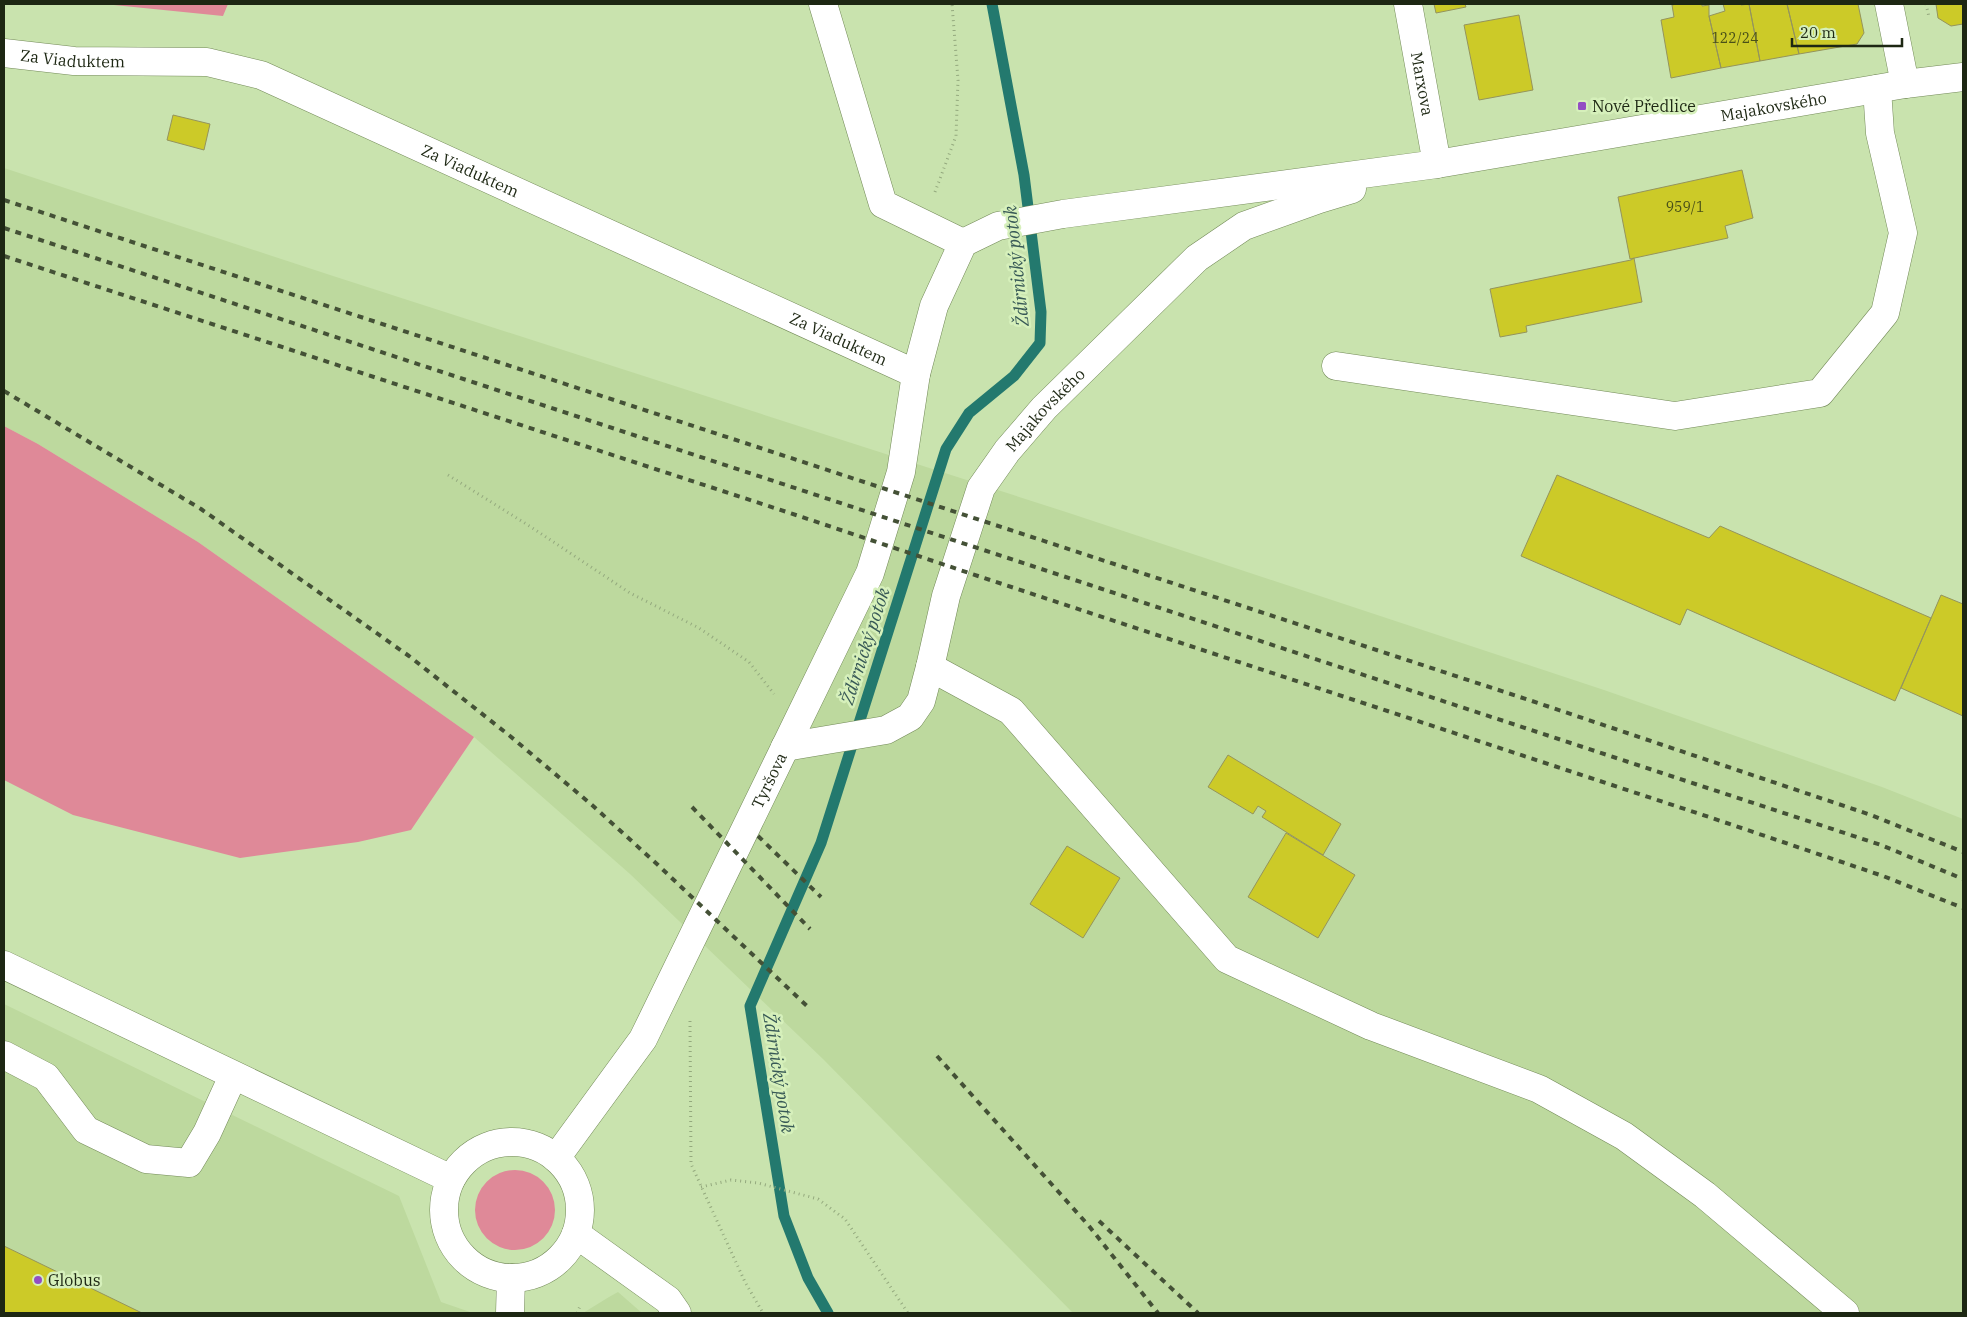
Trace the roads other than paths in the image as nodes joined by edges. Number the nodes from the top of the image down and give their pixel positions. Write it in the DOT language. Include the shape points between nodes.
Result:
graph roads {
  1 [pos="823,4"];
  2 [pos="1408,4"];
  3 [pos="1889,4"];
  4 [pos="4,53"];
  5 [pos="1963,77"];
  6 [pos="1905,84"];
  7 [pos="1877,89"];
  8 [pos="1437,164"];
  9 [pos="963,243"];
  10 [pos="1336,366"];
  11 [pos="916,374"];
  12 [pos="930,667"];
  13 [pos="785,747"];
  14 [pos="4,965"];
  15 [pos="4,1055"];
  16 [pos="233,1076"];
  17 [pos="556,1158"];
  18 [pos="451,1179"];
  19 [pos="576,1234"];
  20 [pos="512,1278"];
  21 [pos="673,1306"];
  22 [pos="510,1313"];
  23 [pos="1845,1313"];
  1 -- 9 [label="main road" via="883,204"];
  2 -- 8 [label="main road, Marxova"];
  3 -- 6 [label="main road"];
  4 -- 11 [label="main road, Za Viaduktem" via="74,61 207,62 261,75"];
  5 -- 6 [label="main road, Majakovského"];
  6 -- 7 [label="main road, Majakovského"];
  7 -- 8 [label="main road, Majakovského"];
  7 -- 10 [label="main road" via="1880,133 1903,234 1885,313 1820,393 1675,416"];
  8 -- 9 [label="main road, Majakovského" via="1062,214 998,226"];
  8 -- 12 [label="main road, Majakovského" via="1319,198 1244,226 1197,258 1044,408 1006,451 981,488 946,596"];
  9 -- 11 [label="main road" via="934,306"];
  11 -- 13 [label="main road, Tyršova" via="901,472 870,573"];
  12 -- 13 [label="main road, Majakovského" via="921,701 910,717 886,730"];
  12 -- 23 [label="main road" via="1011,712 1227,959 1371,1026 1539,1089 1624,1136 1705,1195"];
  13 -- 17 [label="main road, Tyršova" via="643,1039"];
  14 -- 16 [label="main road"];
  15 -- 16 [label="main road" via="46,1077 86,1130 146,1159 189,1163 207,1133"];
  16 -- 18 [label="main road"];
  17 -- 18 [label="main road" via="523,1143 501,1142 481,1149 463,1162"];
  17 -- 19 [label="main road" via="570,1174 578,1193 580,1214"];
  18 -- 20 [label="main road" via="444,1201 445,1224 454,1246 469,1263 489,1274"];
  19 -- 20 [label="main road" via="566,1252 551,1266 532,1276"];
  19 -- 21 [label="main road"];
  20 -- 22 [label="main road"];
}
